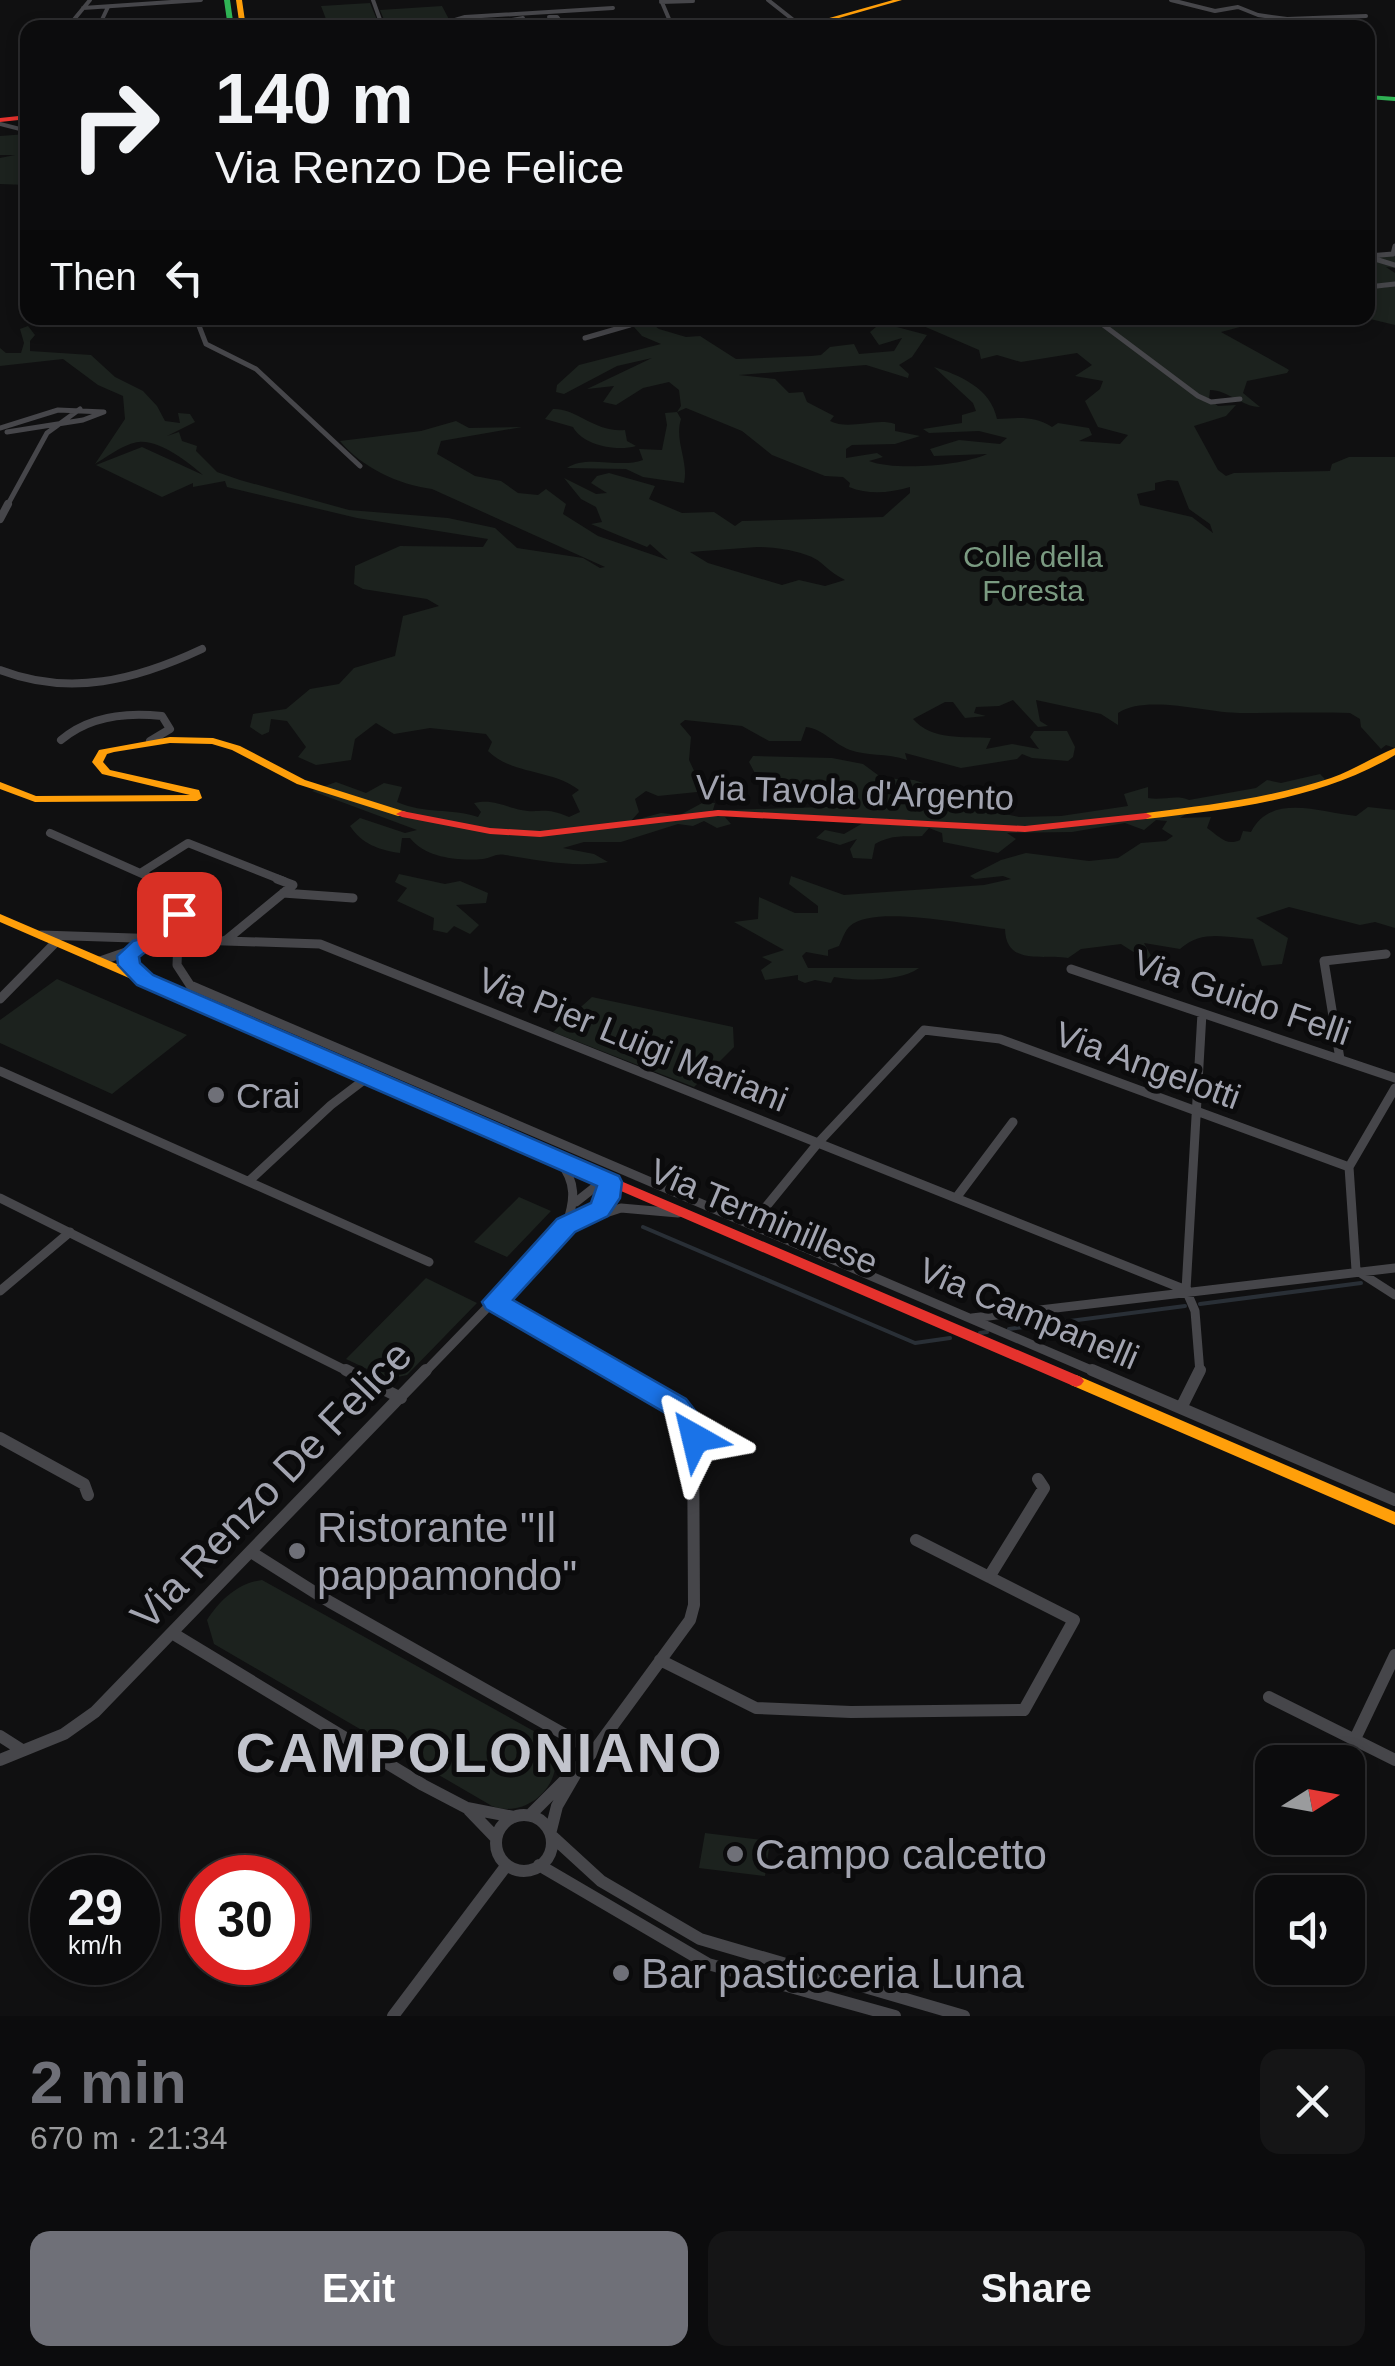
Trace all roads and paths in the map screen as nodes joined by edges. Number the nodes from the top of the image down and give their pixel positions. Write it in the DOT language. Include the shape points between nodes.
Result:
graph roads {
  1 [pos="90,0"];
  2 [pos="201,0"];
  3 [pos="610,0"];
  4 [pos="768,0"];
  5 [pos="899,0"];
  6 [pos="1172,0"];
  7 [pos="661,1"];
  8 [pos="693,1"];
  9 [pos="108,7"];
  10 [pos="82,8"];
  11 [pos="612,8"];
  12 [pos="566,11"];
  13 [pos="1366,16"];
  14 [pos="74,20"];
  15 [pos="102,20"];
  16 [pos="456,20"];
  17 [pos="512,20"];
  18 [pos="559,20"];
  19 [pos="573,20"];
  20 [pos="616,20"];
  21 [pos="791,20"];
  22 [pos="825,20"];
  23 [pos="1395,246"];
  24 [pos="1375,257"];
  25 [pos="199,325"];
  26 [pos="627,325"];
  27 [pos="1103,325"];
  28 [pos="585,338"];
  29 [pos="1240,399"];
  30 [pos="78,412"];
  31 [pos="61,424"];
  32 [pos="2,430"];
  33 [pos="48,432"];
  34 [pos="360,466"];
  35 [pos="0,519"];
  36 [pos="202,649"];
  37 [pos="0,670"];
  38 [pos="61,740"];
  39 [pos="145,743"];
  40 [pos="1395,750"];
  41 [pos="0,786"];
  42 [pos="50,833"];
  43 [pos="142,872"];
  44 [pos="283,893"];
  45 [pos="354,898"];
  46 [pos="0,918"];
  47 [pos="39,935"];
  48 [pos="125,939"];
  49 [pos="165,940"];
  50 [pos="178,940"];
  51 [pos="225,941"];
  52 [pos="56,942"];
  53 [pos="131,951"];
  54 [pos="1386,954"];
  55 [pos="100,961"];
  56 [pos="1071,969"];
  57 [pos="145,980"];
  58 [pos="0,999"];
  59 [pos="1202,1012"];
  60 [pos="1340,1060"];
  61 [pos="0,1070"];
  62 [pos="368,1077"];
  63 [pos="1395,1078"];
  64 [pos="1395,1088"];
  65 [pos="1196,1113"];
  66 [pos="1014,1122"];
  67 [pos="818,1142"];
  68 [pos="558,1159"];
  69 [pos="1349,1167"];
  70 [pos="249,1182"];
  71 [pos="610,1182"];
  72 [pos="0,1198"];
  73 [pos="956,1198"];
  74 [pos="574,1204"];
  75 [pos="600,1210"];
  76 [pos="678,1212"];
  77 [pos="751,1225"];
  78 [pos="566,1226"];
  79 [pos="70,1232"];
  80 [pos="429,1262"];
  81 [pos="1395,1268"];
  82 [pos="1356,1270"];
  83 [pos="1186,1290"];
  84 [pos="0,1291"];
  85 [pos="1395,1295"];
  86 [pos="496,1302"];
  87 [pos="970,1318"];
  88 [pos="401,1398"];
  89 [pos="1181,1408"];
  90 [pos="0,1438"];
  91 [pos="1038,1479"];
  92 [pos="88,1495"];
  93 [pos="1395,1500"];
  94 [pos="1395,1520"];
  95 [pos="916,1540"];
  96 [pos="251,1552"];
  97 [pos="990,1577"];
  98 [pos="172,1633"];
  99 [pos="1395,1655"];
  100 [pos="660,1660"];
  101 [pos="1269,1698"];
  102 [pos="0,1736"];
  103 [pos="1354,1741"];
  104 [pos="22,1750"];
  105 [pos="594,1751"];
  106 [pos="0,1760"];
  107 [pos="1395,1760"];
  108 [pos="576,1773"];
  109 [pos="467,1808"];
  110 [pos="530,1815"];
  111 [pos="514,1817"];
  112 [pos="552,1834"];
  113 [pos="494,1837"];
  114 [pos="540,1865"];
  115 [pos="506,1866"];
  116 [pos="393,2016"];
  117 [pos="895,2016"];
  118 [pos="964,2016"];
  1 -- 10 [label="street"];
  2 -- 9 [label="street"];
  3 -- 11 [label="street"];
  4 -- 21 [label="street"];
  5 -- 22 [label="main road"];
  6 -- 13 [label="street" via="1287,19"];
  7 -- 8 [label="street"];
  9 -- 10 [label="street"];
  9 -- 15 [label="street"];
  10 -- 14 [label="street"];
  11 -- 12 [label="street"];
  11 -- 20 [label="street"];
  12 -- 16 [label="street"];
  12 -- 19 [label="street"];
  17 -- 18 [label="street"];
  23 -- 24 [label="street" via="1393,254"];
  25 -- 34 [label="street" via="206,344 256,369"];
  26 -- 28 [label="street"];
  27 -- 29 [label="street" via="1198,396 1211,402"];
  30 -- 31 [label="street"];
  30 -- 31 [label="street" via="104,412"];
  30 -- 32 [label="street"];
  31 -- 32 [label="street"];
  31 -- 33 [label="street"];
  32 -- 33 [label="street"];
  33 -- 35 [label="street"];
  36 -- 37 [label="street" via="136,678 70,684"];
  38 -- 39 [label="street" via="76,727 110,719 156,715 169,722 170,729"];
  39 -- 40 [label="main road, Via Tavola d'Argento" via="226,744 350,799 515,834 718,813 984,828 1073,826 1278,792 1374,765"];
  39 -- 41 [label="main road, Via Tavola d'Argento" via="103,752 100,768 195,792 197,798 52,800"];
  42 -- 43 [label="street"];
  43 -- 44 [label="street" via="188,843 292,886"];
  43 -- 49 [label="street" via="171,887 179,906"];
  44 -- 45 [label="street"];
  44 -- 51 [label="street"];
  46 -- 47 [label="main road, Via Terminillese"];
  47 -- 48 [label="street, Via Pier Luigi Mariani"];
  47 -- 52 [label="main road, Via Terminillese"];
  48 -- 49 [label="street, Via Pier Luigi Mariani"];
  48 -- 55 [label="street" via="105,948"];
  49 -- 50 [label="street, Via Pier Luigi Mariani"];
  49 -- 53 [label="street"];
  50 -- 51 [label="street, Via Pier Luigi Mariani"];
  50 -- 77 [label="street, Via Campanelli" via="174,958 190,985"];
  51 -- 67 [label="street, Via Pier Luigi Mariani" via="320,944"];
  52 -- 55 [label="main road, Via Terminillese"];
  52 -- 58 [label="street"];
  53 -- 55 [label="street"];
  53 -- 57 [label="street" via="129,965"];
  54 -- 60 [label="street" via="1324,962"];
  55 -- 57 [label="main road, Via Terminillese"];
  56 -- 59 [label="street, Via Guido Felli"];
  57 -- 62 [label="main road, Via Terminillese"];
  59 -- 60 [label="street, Via Guido Felli"];
  59 -- 65 [label="street"];
  60 -- 63 [label="street, Via Guido Felli"];
  61 -- 70 [label="street"];
  62 -- 68 [label="main road, Via Terminillese"];
  62 -- 70 [label="street"];
  64 -- 69 [label="street"];
  65 -- 67 [label="street, Via Angelotti" via="1000,1038 924,1030"];
  65 -- 69 [label="street, Via Angelotti"];
  65 -- 83 [label="street"];
  66 -- 73 [label="street"];
  67 -- 73 [label="street, Via Pier Luigi Mariani"];
  67 -- 77 [label="street"];
  68 -- 71 [label="main road, Via Terminillese"];
  68 -- 74 [label="street" via="574,1180"];
  69 -- 82 [label="street"];
  70 -- 80 [label="street"];
  71 -- 74 [label="street"];
  71 -- 75 [label="street"];
  71 -- 76 [label="main road, Via Terminillese"];
  72 -- 79 [label="street"];
  73 -- 83 [label="street, Via Pier Luigi Mariani"];
  74 -- 78 [label="street, Via Renzo De Felice"];
  75 -- 76 [label="street, Via Renzo De Felice"];
  75 -- 78 [label="street, Via Renzo De Felice"];
  76 -- 94 [label="main road, Via Terminillese"];
  77 -- 87 [label="street, Via Campanelli"];
  78 -- 86 [label="street, Via Renzo De Felice"];
  79 -- 84 [label="street"];
  79 -- 88 [label="street"];
  81 -- 82 [label="street"];
  82 -- 83 [label="street"];
  82 -- 85 [label="street"];
  83 -- 87 [label="street"];
  83 -- 89 [label="street" via="1195,1311 1200,1374"];
  86 -- 88 [label="street, Via Renzo De Felice"];
  86 -- 100 [label="street" via="676,1406 693,1426 694,1605"];
  87 -- 89 [label="street, Via Campanelli"];
  88 -- 96 [label="street, Via Renzo De Felice"];
  89 -- 93 [label="street, Via Campanelli"];
  90 -- 92 [label="street" via="84,1484"];
  91 -- 97 [label="street" via="1044,1488"];
  95 -- 97 [label="street"];
  96 -- 98 [label="street, Via Renzo De Felice"];
  96 -- 105 [label="street"];
  97 -- 100 [label="street" via="1074,1620 1024,1710 756,1708"];
  98 -- 104 [label="street, Via Renzo De Felice" via="80,1724"];
  98 -- 109 [label="street"];
  99 -- 103 [label="street"];
  100 -- 105 [label="street"];
  101 -- 103 [label="street"];
  102 -- 104 [label="street"];
  103 -- 107 [label="street"];
  104 -- 106 [label="street, Via Renzo De Felice"];
  105 -- 108 [label="street"];
  108 -- 110 [label="street"];
  108 -- 112 [label="street" via="557,1806"];
  109 -- 111 [label="street"];
  109 -- 113 [label="street"];
  110 -- 111 [label="street"];
  110 -- 112 [label="street"];
  111 -- 113 [label="street"];
  112 -- 114 [label="street" via="551,1853"];
  112 -- 118 [label="street" via="601,1881 700,1938"];
  113 -- 115 [label="street" via="495,1853"];
  114 -- 115 [label="street"];
  114 -- 117 [label="street" via="708,1964"];
  115 -- 116 [label="street"];
}
